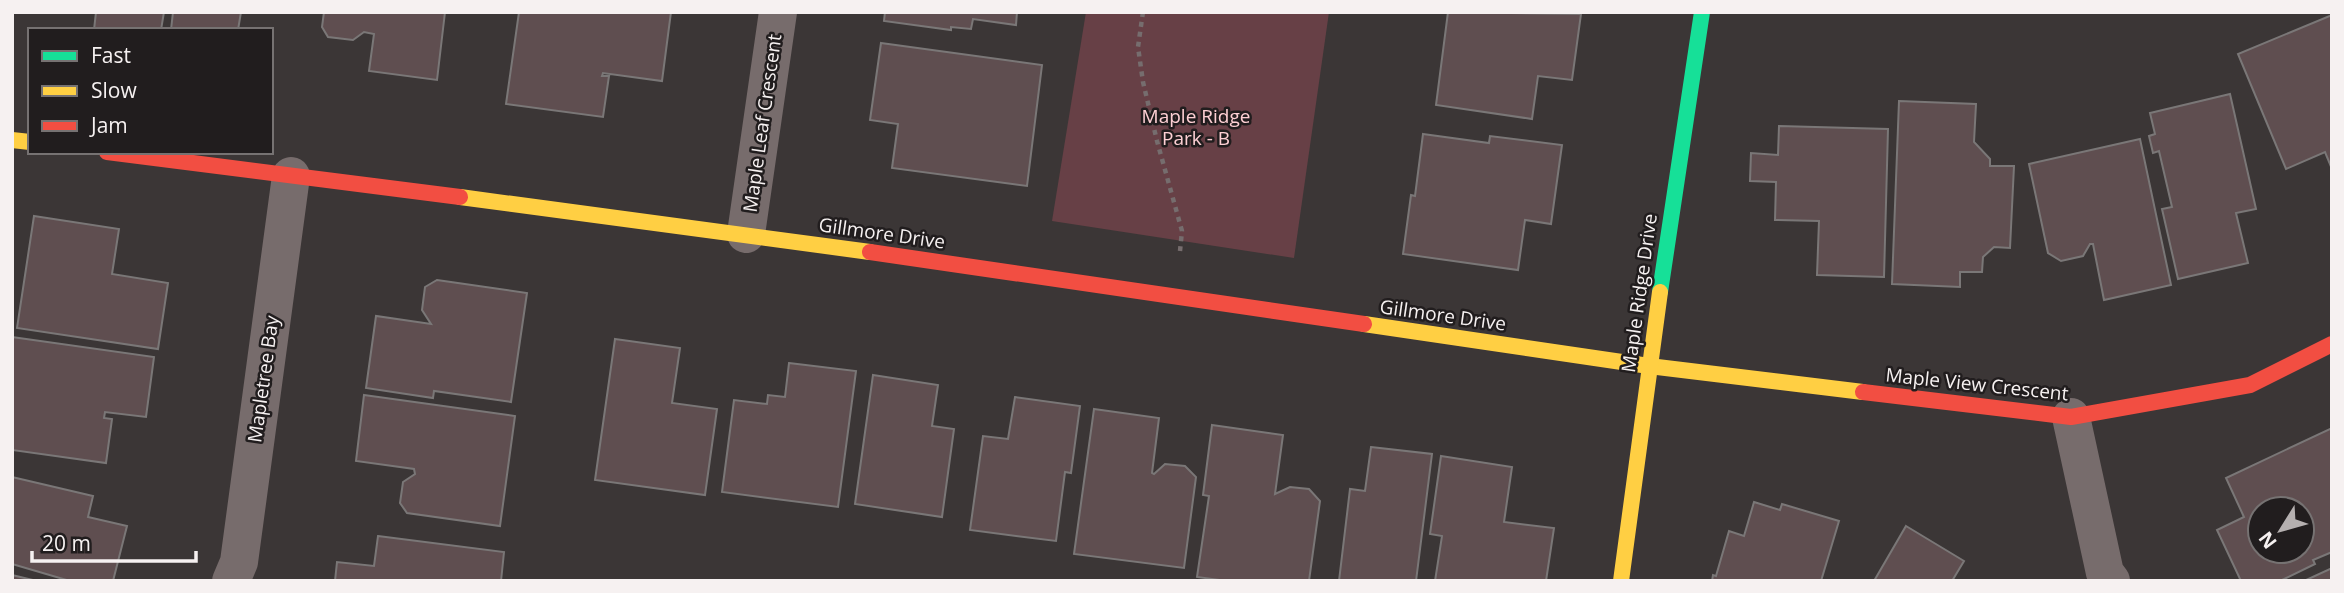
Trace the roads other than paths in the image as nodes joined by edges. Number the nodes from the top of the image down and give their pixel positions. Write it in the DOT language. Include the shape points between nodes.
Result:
graph roads {
  1 [pos="778,12"];
  2 [pos="1702,12"];
  3 [pos="122,154"];
  4 [pos="290,176"];
  5 [pos="746,234"];
  6 [pos="2332,344"];
  7 [pos="1649,366"];
  8 [pos="2071,417"];
  9 [pos="231,581"];
  10 [pos="1621,581"];
  11 [pos="2111,581"];
  1 -- 5 [label="street, Maple Leaf Crescent"];
  2 -- 7 [label="street, Maple Ridge Drive"];
  3 -- 4 [label="street, Gillmore Drive"];
  4 -- 5 [label="street, Gillmore Drive"];
  4 -- 9 [label="street, Mapletree Bay" via="239,562"];
  5 -- 7 [label="street, Gillmore Drive"];
  6 -- 8 [label="street, Maple View Crescent" via="2250,385"];
  7 -- 8 [label="street, Maple View Crescent"];
  7 -- 10 [label="street, Maple Ridge Drive"];
  8 -- 11 [label="street" via="2105,573"];
}
